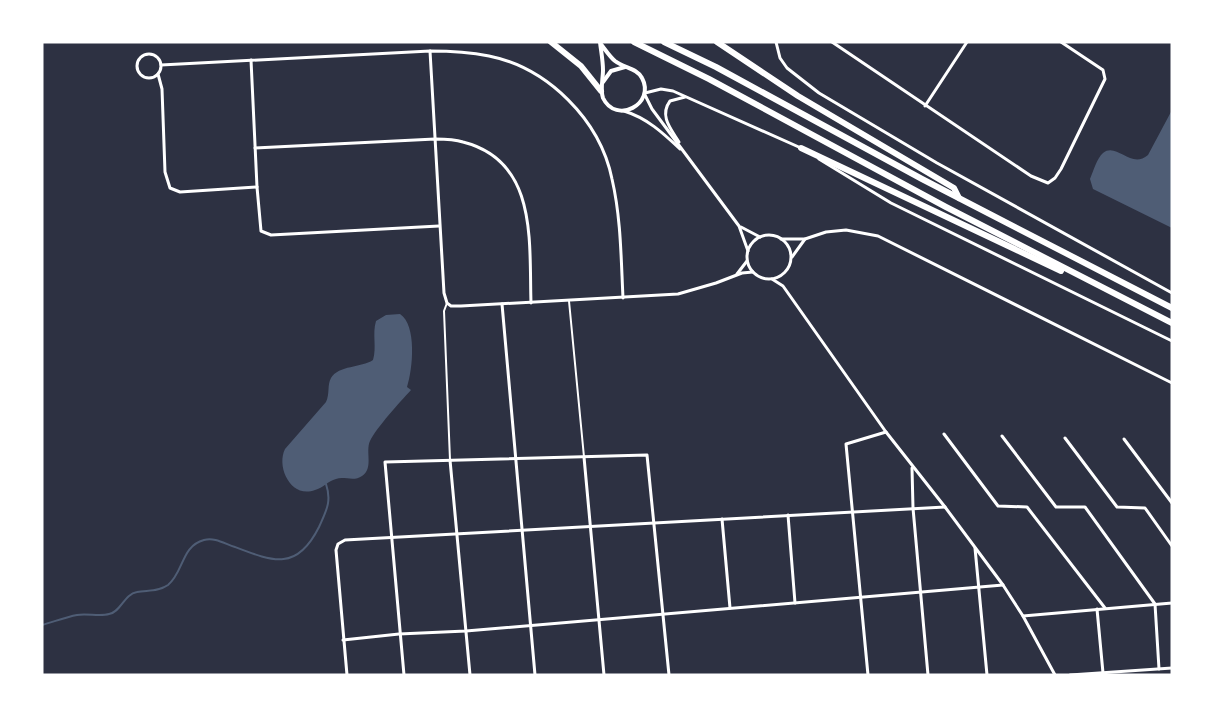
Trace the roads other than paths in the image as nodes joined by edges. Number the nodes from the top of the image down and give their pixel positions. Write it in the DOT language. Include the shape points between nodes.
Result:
graph roads {
  1 [pos="551,42"];
  2 [pos="634,42"];
  3 [pos="664,42"];
  4 [pos="717,42"];
  5 [pos="776,42"];
  6 [pos="832,42"];
  7 [pos="968,42"];
  8 [pos="1061,42"];
  9 [pos="600,43"];
  10 [pos="430,51"];
  11 [pos="251,60"];
  12 [pos="161,65"];
  13 [pos="626,67"];
  14 [pos="158,74"];
  15 [pos="602,87"];
  16 [pos="645,94"];
  17 [pos="687,96"];
  18 [pos="925,106"];
  19 [pos="624,111"];
  20 [pos="435,139"];
  21 [pos="255,148"];
  22 [pos="801,148"];
  23 [pos="686,154"];
  24 [pos="256,187"];
  25 [pos="959,198"];
  26 [pos="439,226"];
  27 [pos="739,226"];
  28 [pos="760,237"];
  29 [pos="781,239"];
  30 [pos="805,239"];
  31 [pos="748,251"];
  32 [pos="791,258"];
  33 [pos="747,261"];
  34 [pos="753,272"];
  35 [pos="735,275"];
  36 [pos="781,276"];
  37 [pos="772,279"];
  38 [pos="783,286"];
  39 [pos="1172,293"];
  40 [pos="623,298"];
  41 [pos="568,301"];
  42 [pos="447,303"];
  43 [pos="531,303"];
  44 [pos="502,304"];
  45 [pos="1138,307"];
  46 [pos="1172,308"];
  47 [pos="1172,323"];
  48 [pos="1172,341"];
  49 [pos="1172,383"];
  50 [pos="886,432"];
  51 [pos="944,435"];
  52 [pos="1002,436"];
  53 [pos="1065,438"];
  54 [pos="1124,439"];
  55 [pos="584,457"];
  56 [pos="516,458"];
  57 [pos="450,460"];
  58 [pos="912,467"];
  59 [pos="1172,503"];
  60 [pos="945,507"];
  61 [pos="913,508"];
  62 [pos="853,512"];
  63 [pos="788,515"];
  64 [pos="722,519"];
  65 [pos="655,523"];
  66 [pos="590,526"];
  67 [pos="523,530"];
  68 [pos="457,534"];
  69 [pos="392,537"];
  70 [pos="1172,546"];
  71 [pos="974,547"];
  72 [pos="1003,585"];
  73 [pos="978,587"];
  74 [pos="922,592"];
  75 [pos="861,597"];
  76 [pos="795,603"];
  77 [pos="1172,603"];
  78 [pos="1155,604"];
  79 [pos="730,608"];
  80 [pos="1097,609"];
  81 [pos="1105,609"];
  82 [pos="663,614"];
  83 [pos="1023,616"];
  84 [pos="598,620"];
  85 [pos="530,626"];
  86 [pos="466,631"];
  87 [pos="399,634"];
  88 [pos="343,640"];
  89 [pos="1172,668"];
  90 [pos="1159,669"];
  91 [pos="1103,673"];
  92 [pos="346,675"];
  93 [pos="404,675"];
  94 [pos="470,675"];
  95 [pos="535,675"];
  96 [pos="604,675"];
  97 [pos="669,675"];
  98 [pos="868,675"];
  99 [pos="928,675"];
  100 [pos="987,675"];
  101 [pos="1055,675"];
  102 [pos="1070,675"];
  103 [pos="1160,675"];
  1 -- 15 [label="highway"];
  2 -- 45 [label="highway" via="709,78"];
  3 -- 25 [label="highway"];
  4 -- 25 [label="highway" via="798,96 954,188"];
  5 -- 39 [label="street" via="787,68 819,93"];
  6 -- 18 [label="street"];
  7 -- 18 [label="street"];
  8 -- 18 [label="street" via="1102,70 1105,78 1060,169 1048,183 1031,176"];
  9 -- 13 [label="street"];
  9 -- 15 [label="street"];
  10 -- 11 [label="street"];
  10 -- 20 [label="street"];
  10 -- 40 [label="street" via="463,51 516,64 542,79 579,112 603,149 612,177"];
  11 -- 12 [label="street"];
  11 -- 21 [label="street"];
  12 -- 14 [label="street"];
  12 -- 14 [label="street" via="157,57 148,53 137,62 141,75 149,78"];
  13 -- 15 [label="street" via="611,71"];
  13 -- 16 [label="street" via="639,73"];
  14 -- 24 [label="street" via="165,172 170,188 180,192"];
  15 -- 19 [label="street" via="609,106"];
  16 -- 17 [label="street" via="661,89"];
  16 -- 19 [label="street" via="633,109"];
  16 -- 23 [label="street" via="651,109"];
  17 -- 22 [label="street"];
  17 -- 23 [label="street" via="670,101 665,111 665,119"];
  19 -- 23 [label="street" via="652,124"];
  20 -- 21 [label="street"];
  20 -- 26 [label="street"];
  20 -- 43 [label="street" via="460,141 487,151 504,164 517,184 527,213"];
  21 -- 24 [label="street"];
  22 -- 45 [label="highway"];
  22 -- 48 [label="street" via="891,203"];
  23 -- 27 [label="street"];
  24 -- 26 [label="street" via="259,226 265,234"];
  25 -- 46 [label="highway"];
  26 -- 42 [label="street"];
  27 -- 28 [label="street"];
  27 -- 31 [label="street"];
  28 -- 29 [label="street"];
  28 -- 31 [label="street"];
  29 -- 30 [label="street"];
  29 -- 32 [label="street"];
  30 -- 32 [label="street"];
  30 -- 49 [label="street" via="839,230 878,236"];
  31 -- 33 [label="street"];
  32 -- 36 [label="street"];
  33 -- 34 [label="street"];
  33 -- 35 [label="street"];
  34 -- 35 [label="street"];
  34 -- 37 [label="street"];
  35 -- 40 [label="street" via="678,294"];
  36 -- 37 [label="street"];
  36 -- 38 [label="street"];
  37 -- 38 [label="street"];
  38 -- 50 [label="street"];
  40 -- 41 [label="street"];
  41 -- 43 [label="street"];
  41 -- 55 [label="street"];
  42 -- 44 [label="street"];
  42 -- 57 [label="street" via="444,311"];
  43 -- 44 [label="street"];
  44 -- 56 [label="street"];
  45 -- 47 [label="highway"];
  50 -- 58 [label="street"];
  50 -- 62 [label="street" via="846,444"];
  51 -- 81 [label="street" via="998,506 1028,507"];
  52 -- 78 [label="street" via="1056,507 1085,507"];
  53 -- 70 [label="street" via="1117,507 1145,508"];
  54 -- 59 [label="street"];
  55 -- 56 [label="street"];
  55 -- 65 [label="street" via="647,455"];
  55 -- 66 [label="street"];
  56 -- 57 [label="street"];
  56 -- 67 [label="street"];
  57 -- 68 [label="street"];
  57 -- 69 [label="street" via="385,462"];
  58 -- 60 [label="street"];
  58 -- 61 [label="street"];
  60 -- 61 [label="street"];
  60 -- 71 [label="street"];
  61 -- 62 [label="street"];
  61 -- 74 [label="street"];
  62 -- 63 [label="street"];
  62 -- 75 [label="street"];
  63 -- 64 [label="street"];
  63 -- 76 [label="street"];
  64 -- 65 [label="street"];
  64 -- 79 [label="street"];
  65 -- 66 [label="street"];
  65 -- 82 [label="street"];
  66 -- 67 [label="street"];
  66 -- 84 [label="street"];
  67 -- 68 [label="street"];
  67 -- 85 [label="street"];
  68 -- 69 [label="street"];
  68 -- 86 [label="street"];
  69 -- 87 [label="street"];
  69 -- 88 [label="street" via="345,540 338,544"];
  71 -- 72 [label="street"];
  71 -- 73 [label="street"];
  72 -- 73 [label="street"];
  72 -- 83 [label="street"];
  73 -- 74 [label="street"];
  73 -- 100 [label="street"];
  74 -- 75 [label="street"];
  74 -- 99 [label="street"];
  75 -- 76 [label="street"];
  75 -- 98 [label="street"];
  76 -- 79 [label="street"];
  77 -- 78 [label="street"];
  78 -- 81 [label="street"];
  78 -- 90 [label="street"];
  79 -- 82 [label="street"];
  80 -- 81 [label="street"];
  80 -- 83 [label="street"];
  80 -- 91 [label="street"];
  82 -- 84 [label="street"];
  82 -- 97 [label="street"];
  83 -- 101 [label="street"];
  84 -- 85 [label="street"];
  84 -- 96 [label="street"];
  85 -- 86 [label="street"];
  85 -- 95 [label="street"];
  86 -- 87 [label="street"];
  86 -- 94 [label="street"];
  87 -- 88 [label="street"];
  87 -- 93 [label="street"];
  88 -- 92 [label="street"];
  89 -- 90 [label="street"];
  90 -- 91 [label="street"];
  90 -- 103 [label="street"];
  91 -- 102 [label="street"];
}
